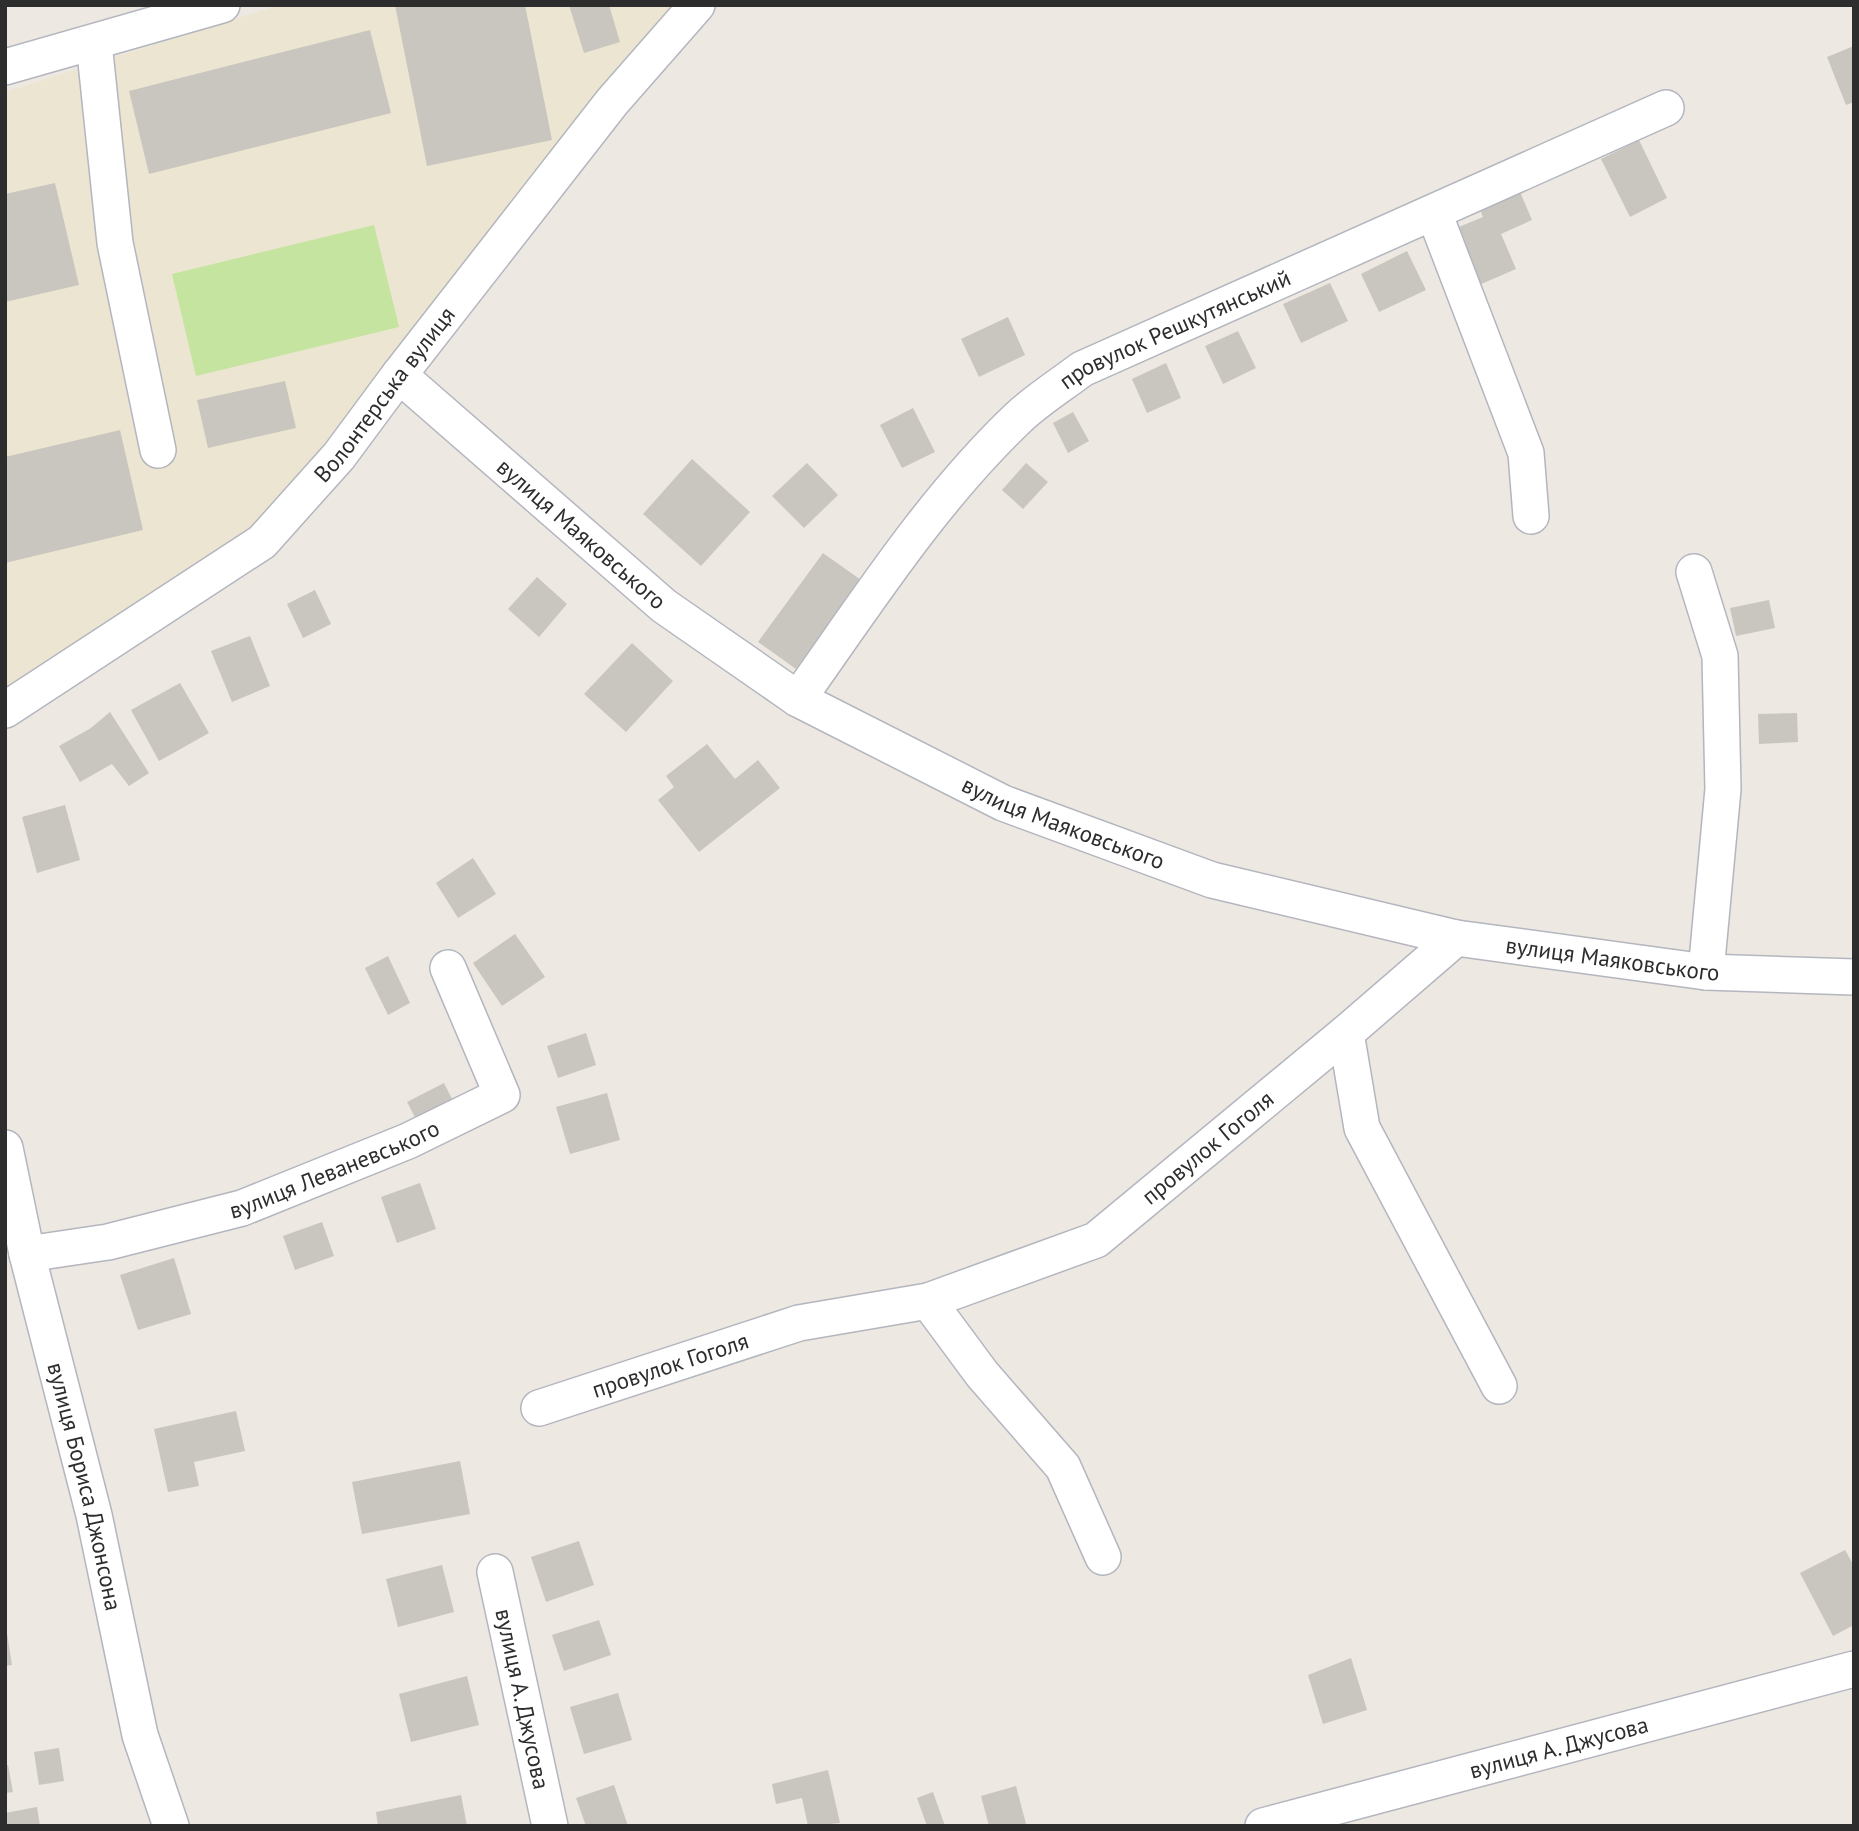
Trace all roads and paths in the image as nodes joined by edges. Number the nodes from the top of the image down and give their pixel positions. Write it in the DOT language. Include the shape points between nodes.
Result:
graph roads {
  1 [pos="222,5"];
  2 [pos="696,5"];
  3 [pos="94,43"];
  4 [pos="5,67"];
  5 [pos="1666,108"];
  6 [pos="1434,213"];
  7 [pos="399,375"];
  8 [pos="158,450"];
  9 [pos="1531,516"];
  10 [pos="1694,572"];
  11 [pos="798,699"];
  12 [pos="5,710"];
  13 [pos="1456,938"];
  14 [pos="448,968"];
  15 [pos="1706,972"];
  16 [pos="1854,977"];
  17 [pos="1346,1033"];
  18 [pos="5,1148"];
  19 [pos="27,1254"];
  20 [pos="928,1301"];
  21 [pos="1499,1386"];
  22 [pos="539,1408"];
  23 [pos="1103,1558"];
  24 [pos="495,1572"];
  25 [pos="1854,1669"];
  26 [pos="171,1826"];
  27 [pos="550,1826"];
  28 [pos="1263,1826"];
  1 -- 3 [label="street"];
  2 -- 7 [label="street, Волонтерська вулиця" via="612,102"];
  3 -- 4 [label="street"];
  3 -- 8 [label="street" via="116,243"];
  5 -- 6 [label="street, провулок Решкутянський"];
  6 -- 9 [label="street" via="1525,453"];
  6 -- 11 [label="street, провулок Решкутянський" via="1082,369 1019,417 898,558"];
  7 -- 11 [label="street, вулиця Маяковського" via="664,606"];
  7 -- 12 [label="street, Волонтерська вулиця" via="339,456 262,542"];
  10 -- 15 [label="street" via="1720,656 1723,789"];
  11 -- 13 [label="street, вулиця Маяковського" via="1003,803 1212,880"];
  13 -- 15 [label="street, вулиця Маяковського"];
  13 -- 17 [label="street, провулок Гоголя"];
  14 -- 19 [label="street, вулиця Леваневського" via="502,1095 408,1141 242,1208 108,1242"];
  15 -- 16 [label="street, вулиця Маяковського"];
  17 -- 20 [label="street, провулок Гоголя" via="1096,1240"];
  17 -- 21 [label="street" via="1362,1128"];
  18 -- 19 [label="street, вулиця Бориса Джонсона"];
  19 -- 26 [label="street, вулиця Бориса Джонсона" via="94,1514 140,1735"];
  20 -- 22 [label="street, провулок Гоголя" via="799,1323"];
  20 -- 23 [label="street" via="982,1374 1063,1467"];
  24 -- 27 [label="street, вулиця А. Джусова"];
  25 -- 28 [label="street, вулиця А. Джусова"];
}
